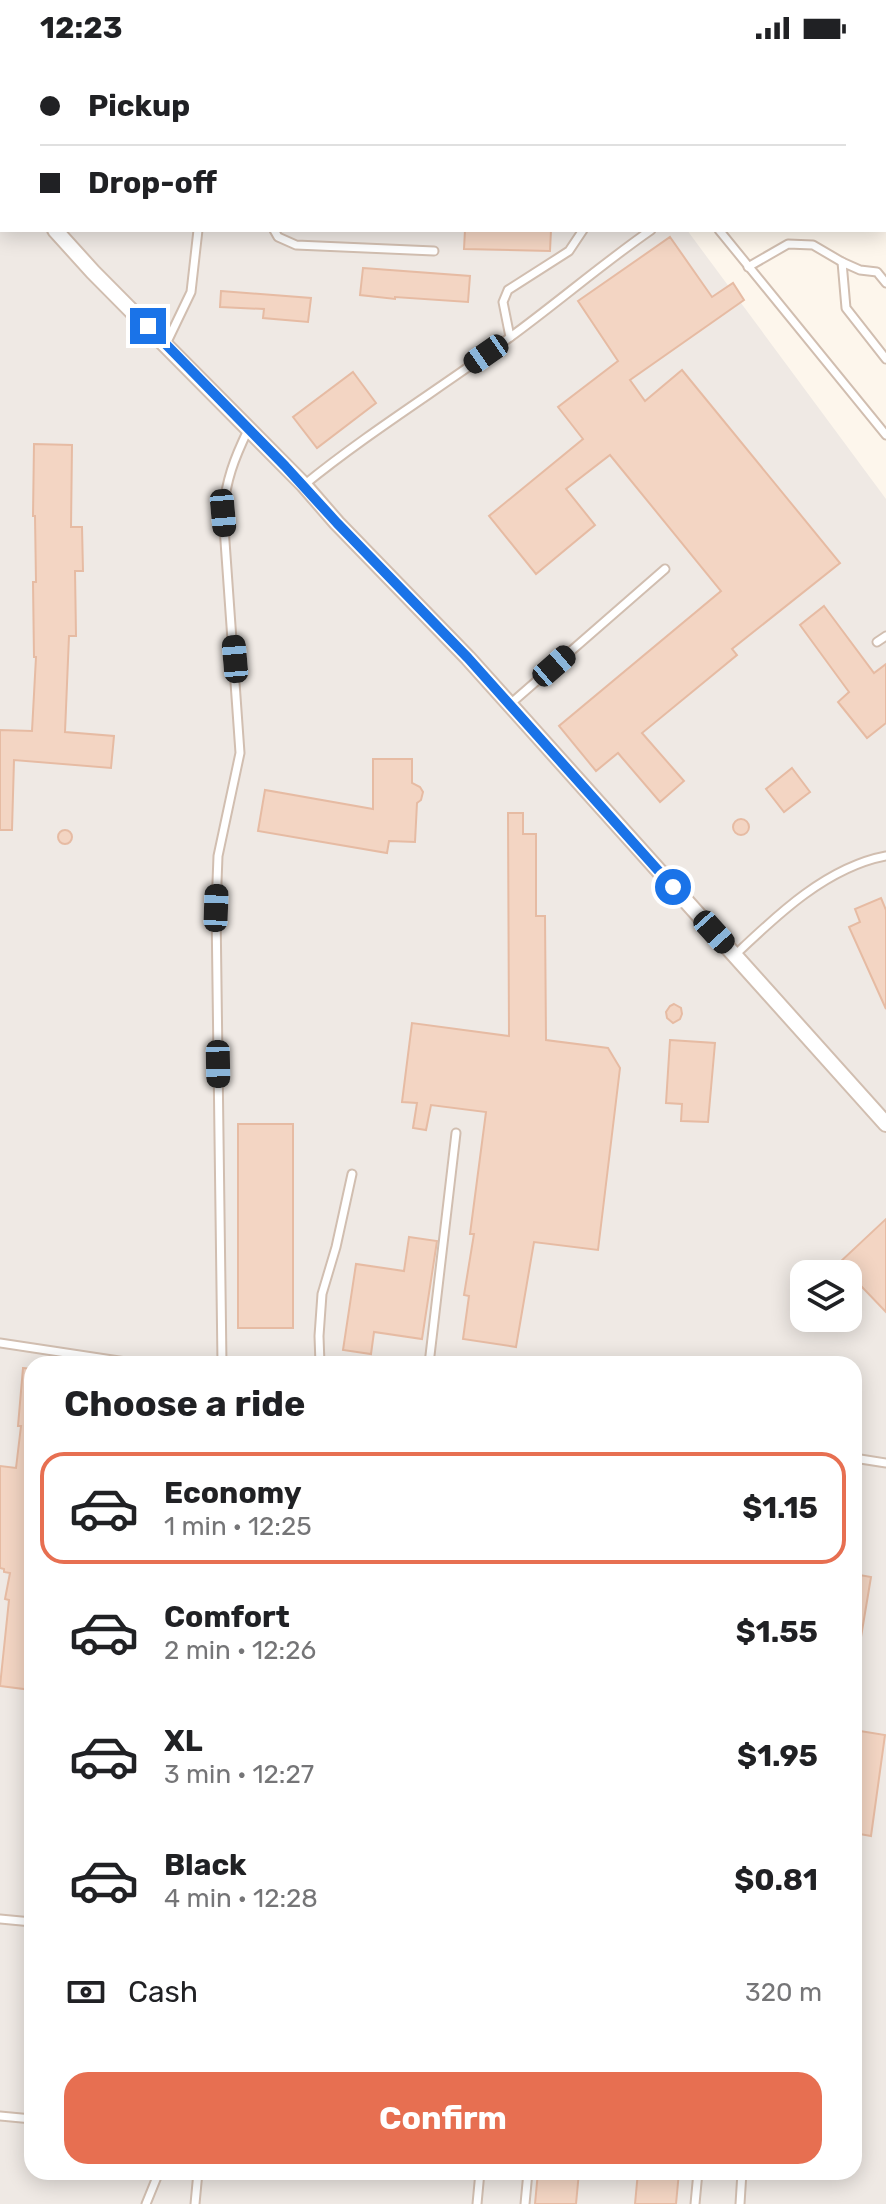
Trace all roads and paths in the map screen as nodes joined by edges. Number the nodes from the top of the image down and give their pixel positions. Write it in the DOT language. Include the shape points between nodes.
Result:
graph roads {
  1 [pos="57,232"];
  2 [pos="198,232"];
  3 [pos="275,232"];
  4 [pos="582,232"];
  5 [pos="648,232"];
  6 [pos="721,232"];
  7 [pos="434,251"];
  8 [pos="842,262"];
  9 [pos="748,267"];
  10 [pos="886,283"];
  11 [pos="510,337"];
  12 [pos="166,344"];
  13 [pos="886,359"];
  14 [pos="249,428"];
  15 [pos="886,435"];
  16 [pos="304,485"];
  17 [pos="665,569"];
  18 [pos="886,636"];
  19 [pos="877,642"];
  20 [pos="509,705"];
  21 [pos="886,856"];
  22 [pos="735,955"];
  23 [pos="886,1124"];
  24 [pos="456,1133"];
  25 [pos="352,1174"];
  26 [pos="0,1343"];
  27 [pos="73,1356"];
  28 [pos="222,1356"];
  29 [pos="320,1356"];
  30 [pos="430,1356"];
  31 [pos="862,1459"];
  32 [pos="886,1463"];
  33 [pos="0,1919"];
  34 [pos="24,1921"];
  35 [pos="0,2116"];
  36 [pos="24,2118"];
  37 [pos="156,2180"];
  38 [pos="197,2180"];
  39 [pos="479,2180"];
  40 [pos="527,2180"];
  41 [pos="697,2180"];
  42 [pos="742,2180"];
  43 [pos="146,2204"];
  44 [pos="195,2204"];
  45 [pos="477,2204"];
  46 [pos="525,2204"];
  47 [pos="695,2204"];
  48 [pos="740,2204"];
  1 -- 12 [label="street"];
  2 -- 12 [label="lane" via="191,292"];
  3 -- 7 [label="lane" via="296,245"];
  4 -- 11 [label="lane" via="569,251 508,290 503,302"];
  5 -- 11 [label="lane"];
  6 -- 9 [label="lane"];
  8 -- 9 [label="lane" via="813,245 788,244"];
  8 -- 10 [label="lane" via="877,272"];
  8 -- 13 [label="lane" via="846,308"];
  9 -- 15 [label="lane"];
  11 -- 16 [label="lane"];
  12 -- 14 [label="street"];
  14 -- 16 [label="street"];
  14 -- 28 [label="lane" via="232,463 223,513 240,753 218,856 216,908"];
  16 -- 20 [label="street"];
  17 -- 20 [label="lane"];
  18 -- 19 [label="lane"];
  20 -- 22 [label="street"];
  21 -- 22 [label="lane" via="848,868 787,906"];
  22 -- 23 [label="street"];
  24 -- 30 [label="lane"];
  25 -- 29 [label="lane" via="322,1294"];
  26 -- 27 [label="lane"];
  31 -- 32 [label="lane"];
  33 -- 34 [label="lane"];
  35 -- 36 [label="lane"];
  37 -- 43 [label="lane"];
  38 -- 44 [label="lane"];
  39 -- 45 [label="lane"];
  40 -- 46 [label="lane"];
  41 -- 47 [label="lane"];
  42 -- 48 [label="lane"];
}
